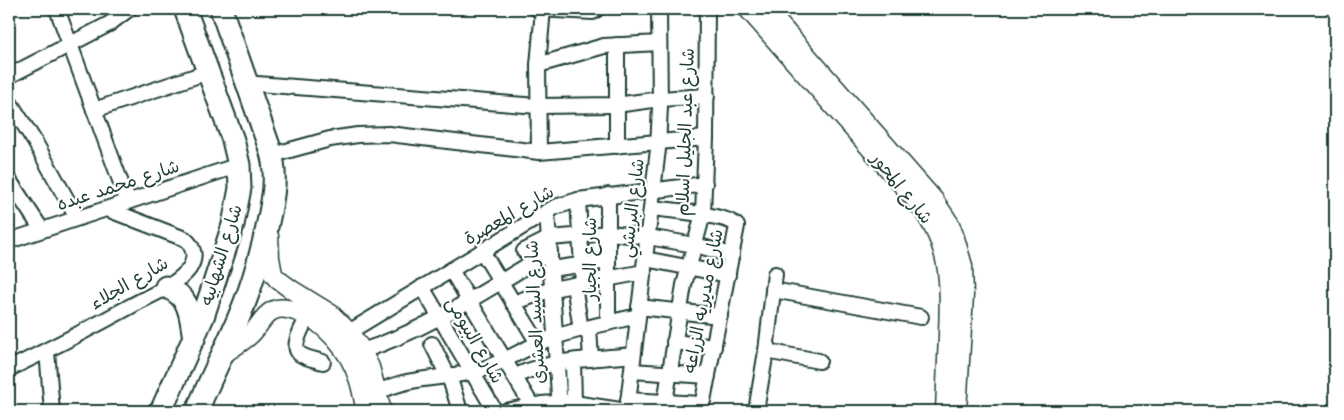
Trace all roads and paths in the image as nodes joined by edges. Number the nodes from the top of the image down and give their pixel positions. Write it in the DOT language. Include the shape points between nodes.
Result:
graph roads {
  1 [pos="57,9"];
  2 [pos="129,9"];
  3 [pos="185,9"];
  4 [pos="221,9"];
  5 [pos="541,9"];
  6 [pos="597,9"];
  7 [pos="659,9"];
  8 [pos="707,9"];
  9 [pos="748,9"];
  10 [pos="766,9"];
  11 [pos="659,43"];
  12 [pos="70,44"];
  13 [pos="617,45"];
  14 [pos="538,65"];
  15 [pos="208,72"];
  16 [pos="9,76"];
  17 [pos="246,83"];
  18 [pos="707,96"];
  19 [pos="660,99"];
  20 [pos="9,100"];
  21 [pos="253,103"];
  22 [pos="616,105"];
  23 [pos="538,106"];
  24 [pos="94,110"];
  25 [pos="228,127"];
  26 [pos="706,138"];
  27 [pos="659,142"];
  28 [pos="617,146"];
  29 [pos="539,152"];
  30 [pos="272,155"];
  31 [pos="239,165"];
  32 [pos="9,180"];
  33 [pos="705,184"];
  34 [pos="654,189"];
  35 [pos="608,195"];
  36 [pos="15,199"];
  37 [pos="578,200"];
  38 [pos="128,202"];
  39 [pos="652,208"];
  40 [pos="107,209"];
  41 [pos="548,211"];
  42 [pos="703,214"];
  43 [pos="77,218"];
  44 [pos="268,221"];
  45 [pos="42,230"];
  46 [pos="512,232"];
  47 [pos="609,233"];
  48 [pos="580,235"];
  49 [pos="648,237"];
  50 [pos="550,238"];
  51 [pos="9,241"];
  52 [pos="695,245"];
  53 [pos="482,251"];
  54 [pos="524,251"];
  55 [pos="550,252"];
  56 [pos="732,255"];
  57 [pos="608,261"];
  58 [pos="531,264"];
  59 [pos="582,265"];
  60 [pos="644,266"];
  61 [pos="688,268"];
  62 [pos="551,269"];
  63 [pos="451,270"];
  64 [pos="775,274"];
  65 [pos="728,275"];
  66 [pos="608,278"];
  67 [pos="500,282"];
  68 [pos="578,284"];
  69 [pos="166,287"];
  70 [pos="422,288"];
  71 [pos="552,289"];
  72 [pos="292,290"];
  73 [pos="773,290"];
  74 [pos="469,300"];
  75 [pos="513,302"];
  76 [pos="284,308"];
  77 [pos="639,311"];
  78 [pos="679,312"];
  79 [pos="308,316"];
  80 [pos="720,316"];
  81 [pos="440,317"];
  82 [pos="921,317"];
  83 [pos="608,323"];
  84 [pos="585,329"];
  85 [pos="349,332"];
  86 [pos="555,337"];
  87 [pos="194,339"];
  88 [pos="674,342"];
  89 [pos="538,343"];
  90 [pos="432,344"];
  91 [pos="714,347"];
  92 [pos="47,351"];
  93 [pos="362,351"];
  94 [pos="766,351"];
  95 [pos="633,355"];
  96 [pos="221,356"];
  97 [pos="591,359"];
  98 [pos="505,360"];
  99 [pos="573,361"];
  100 [pos="819,361"];
  101 [pos="323,362"];
  102 [pos="557,363"];
  103 [pos="9,369"];
  104 [pos="632,371"];
  105 [pos="472,372"];
  106 [pos="670,373"];
  107 [pos="449,376"];
  108 [pos="514,376"];
  109 [pos="708,376"];
  110 [pos="377,393"];
  111 [pos="574,402"];
  112 [pos="665,402"];
  113 [pos="532,406"];
  114 [pos="559,406"];
  115 [pos="627,407"];
  116 [pos="702,408"];
  117 [pos="52,411"];
  118 [pos="161,411"];
  119 [pos="198,411"];
  120 [pos="366,411"];
  121 [pos="382,411"];
  122 [pos="460,411"];
  123 [pos="495,411"];
  124 [pos="510,411"];
  125 [pos="756,411"];
  126 [pos="945,411"];
  127 [pos="957,411"];
  1 -- 12 [label="street"];
  2 -- 12 [label="street" via="109,24"];
  3 -- 15 [label="highway, شارع الشهابيه"];
  4 -- 17 [label="highway, شارع الشهابيه"];
  5 -- 6 [label="street" via="593,12"];
  5 -- 14 [label="street"];
  7 -- 11 [label="street, شارع البريشي"];
  8 -- 18 [label="street, شارع عبد الجليل اسلام"];
  9 -- 126 [label="main road, شارع المحور" via="913,197 935,230 949,281"];
  10 -- 127 [label="main road, شارع المحور" via="934,200 950,224 960,252 964,280"];
  11 -- 13 [label="street"];
  11 -- 19 [label="street, شارع البريشي"];
  12 -- 16 [label="street"];
  12 -- 24 [label="street"];
  13 -- 14 [label="street"];
  13 -- 22 [label="street"];
  14 -- 23 [label="street"];
  15 -- 24 [label="street"];
  15 -- 25 [label="highway, شارع الشهابيه"];
  17 -- 21 [label="highway, شارع الشهابيه"];
  17 -- 23 [label="street"];
  18 -- 19 [label="street"];
  18 -- 26 [label="street, شارع عبد الجليل اسلام"];
  19 -- 22 [label="street"];
  19 -- 27 [label="street, شارع البريشي"];
  20 -- 43 [label="street"];
  21 -- 25 [label="highway" via="239,110"];
  21 -- 30 [label="highway, شارع الشهابيه"];
  22 -- 23 [label="street"];
  22 -- 28 [label="street"];
  23 -- 29 [label="street"];
  24 -- 38 [label="street"];
  25 -- 31 [label="highway, شارع الشهابيه"];
  26 -- 27 [label="street"];
  26 -- 33 [label="street, شارع عبد الجليل اسلام"];
  27 -- 28 [label="street"];
  27 -- 34 [label="street, شارع البريشي"];
  28 -- 29 [label="street"];
  29 -- 30 [label="street" via="389,134 330,139"];
  30 -- 44 [label="highway, شارع الشهابيه" via="275,185"];
  31 -- 38 [label="street, شارع محمد عبده"];
  31 -- 87 [label="highway, شارع الشهابيه" via="233,225"];
  32 -- 36 [label="street"];
  33 -- 34 [label="street, شارع المعصرة"];
  33 -- 42 [label="street, شارع عبد الجليل اسلام"];
  34 -- 35 [label="street, شارع المعصرة"];
  34 -- 39 [label="street, شارع البريشي"];
  35 -- 37 [label="street, شارع المعصرة"];
  35 -- 47 [label="street, شارع الجيار"];
  36 -- 45 [label="street"];
  37 -- 41 [label="street, شارع المعصرة"];
  37 -- 48 [label="street"];
  38 -- 40 [label="street, شارع محمد عبده"];
  39 -- 42 [label="street, شارع مديريه الزراعه"];
  39 -- 49 [label="street, شارع البريشي"];
  40 -- 43 [label="street, شارع محمد عبده"];
  40 -- 69 [label="street, شارع الجلاء" via="191,244 194,256 189,268"];
  41 -- 46 [label="street, شارع المعصرة"];
  41 -- 50 [label="street, شارع السيد العشرى"];
  42 -- 52 [label="street, شارع عبد الجليل اسلام"];
  42 -- 56 [label="street, شارع مديريه الزراعه" via="736,224"];
  43 -- 45 [label="street, شارع محمد عبده"];
  44 -- 72 [label="main road" via="273,274"];
  44 -- 96 [label="highway, شارع الشهابيه" via="248,294"];
  45 -- 51 [label="street, شارع محمد عبده"];
  46 -- 53 [label="street, شارع المعصرة"];
  46 -- 54 [label="street"];
  47 -- 48 [label="street"];
  47 -- 49 [label="street"];
  47 -- 57 [label="street, شارع الجيار"];
  48 -- 50 [label="street"];
  48 -- 59 [label="street"];
  49 -- 52 [label="street"];
  49 -- 60 [label="street, شارع البريشي"];
  50 -- 54 [label="street"];
  50 -- 55 [label="street, شارع السيد العشرى"];
  52 -- 56 [label="street"];
  52 -- 61 [label="street, شارع عبد الجليل اسلام"];
  53 -- 63 [label="street, شارع المعصرة"];
  53 -- 67 [label="street"];
  54 -- 58 [label="street"];
  55 -- 58 [label="street"];
  55 -- 62 [label="street, شارع السيد العشرى"];
  56 -- 65 [label="street, شارع مديريه الزراعه"];
  57 -- 59 [label="street"];
  57 -- 66 [label="street, شارع الجيار"];
  58 -- 67 [label="street"];
  59 -- 62 [label="street"];
  59 -- 68 [label="street"];
  60 -- 61 [label="street"];
  60 -- 66 [label="street"];
  60 -- 77 [label="street, شارع البريشي"];
  61 -- 65 [label="street"];
  61 -- 78 [label="street, شارع عبد الجليل اسلام"];
  62 -- 71 [label="street, شارع السيد العشرى"];
  63 -- 70 [label="street, شارع المعصرة"];
  63 -- 74 [label="street"];
  64 -- 73 [label="street"];
  65 -- 80 [label="street, شارع مديريه الزراعه"];
  66 -- 68 [label="street"];
  66 -- 83 [label="street, شارع الجيار"];
  67 -- 74 [label="street"];
  67 -- 75 [label="street"];
  68 -- 71 [label="street"];
  68 -- 84 [label="street"];
  69 -- 87 [label="highway" via="181,295 186,302"];
  69 -- 92 [label="street, شارع الجلاء"];
  70 -- 81 [label="street, شارع البيومى"];
  70 -- 85 [label="street, شارع المعصرة"];
  71 -- 75 [label="street"];
  71 -- 86 [label="street, شارع السيد العشرى"];
  72 -- 76 [label="main road" via="282,296"];
  72 -- 85 [label="main road" via="326,310"];
  73 -- 82 [label="street"];
  73 -- 94 [label="street"];
  74 -- 81 [label="street"];
  74 -- 98 [label="street"];
  75 -- 89 [label="street"];
  76 -- 79 [label="main road"];
  76 -- 96 [label="main road" via="265,315 256,330"];
  77 -- 78 [label="street"];
  77 -- 83 [label="street"];
  77 -- 95 [label="street, شارع البريشي"];
  78 -- 80 [label="street"];
  78 -- 88 [label="street, شارع عبد الجليل اسلام"];
  79 -- 101 [label="street" via="296,343 297,350 301,355"];
  79 -- 120 [label="main road" via="328,330 350,359"];
  80 -- 91 [label="street, شارع مديريه الزراعه"];
  81 -- 93 [label="street" via="405,335"];
  81 -- 105 [label="street, شارع البيومى"];
  83 -- 84 [label="street"];
  84 -- 86 [label="street"];
  84 -- 97 [label="street"];
  85 -- 93 [label="main road"];
  86 -- 89 [label="street"];
  86 -- 102 [label="street, شارع السيد العشرى"];
  87 -- 118 [label="highway, شارع الشهابيه"];
  88 -- 91 [label="street"];
  88 -- 106 [label="street, شارع عبد الجليل اسلام"];
  89 -- 98 [label="street"];
  90 -- 107 [label="street"];
  91 -- 109 [label="street, شارع مديريه الزراعه"];
  92 -- 103 [label="street, شارع الجلاء"];
  92 -- 117 [label="street"];
  93 -- 110 [label="main road"];
  94 -- 100 [label="street"];
  94 -- 125 [label="street"];
  95 -- 97 [label="street"];
  95 -- 104 [label="street, شارع البريشي"];
  96 -- 119 [label="highway, شارع الشهابيه"];
  97 -- 99 [label="street"];
  98 -- 105 [label="street"];
  98 -- 108 [label="street"];
  99 -- 102 [label="street"];
  99 -- 111 [label="street"];
  102 -- 108 [label="street"];
  102 -- 114 [label="street, شارع السيد العشرى"];
  104 -- 106 [label="street"];
  104 -- 115 [label="street, شارع البريشي"];
  105 -- 107 [label="street"];
  105 -- 123 [label="street, شارع البيومى"];
  106 -- 109 [label="street"];
  106 -- 112 [label="street, شارع عبد الجليل اسلام"];
  107 -- 110 [label="street" via="404,382"];
  107 -- 122 [label="street"];
  108 -- 113 [label="street"];
  109 -- 116 [label="street, شارع مديريه الزراعه"];
  110 -- 121 [label="main road"];
  111 -- 114 [label="street"];
  111 -- 115 [label="street"];
  112 -- 115 [label="street"];
  112 -- 116 [label="street"];
  113 -- 114 [label="street"];
  113 -- 124 [label="street"];
}
